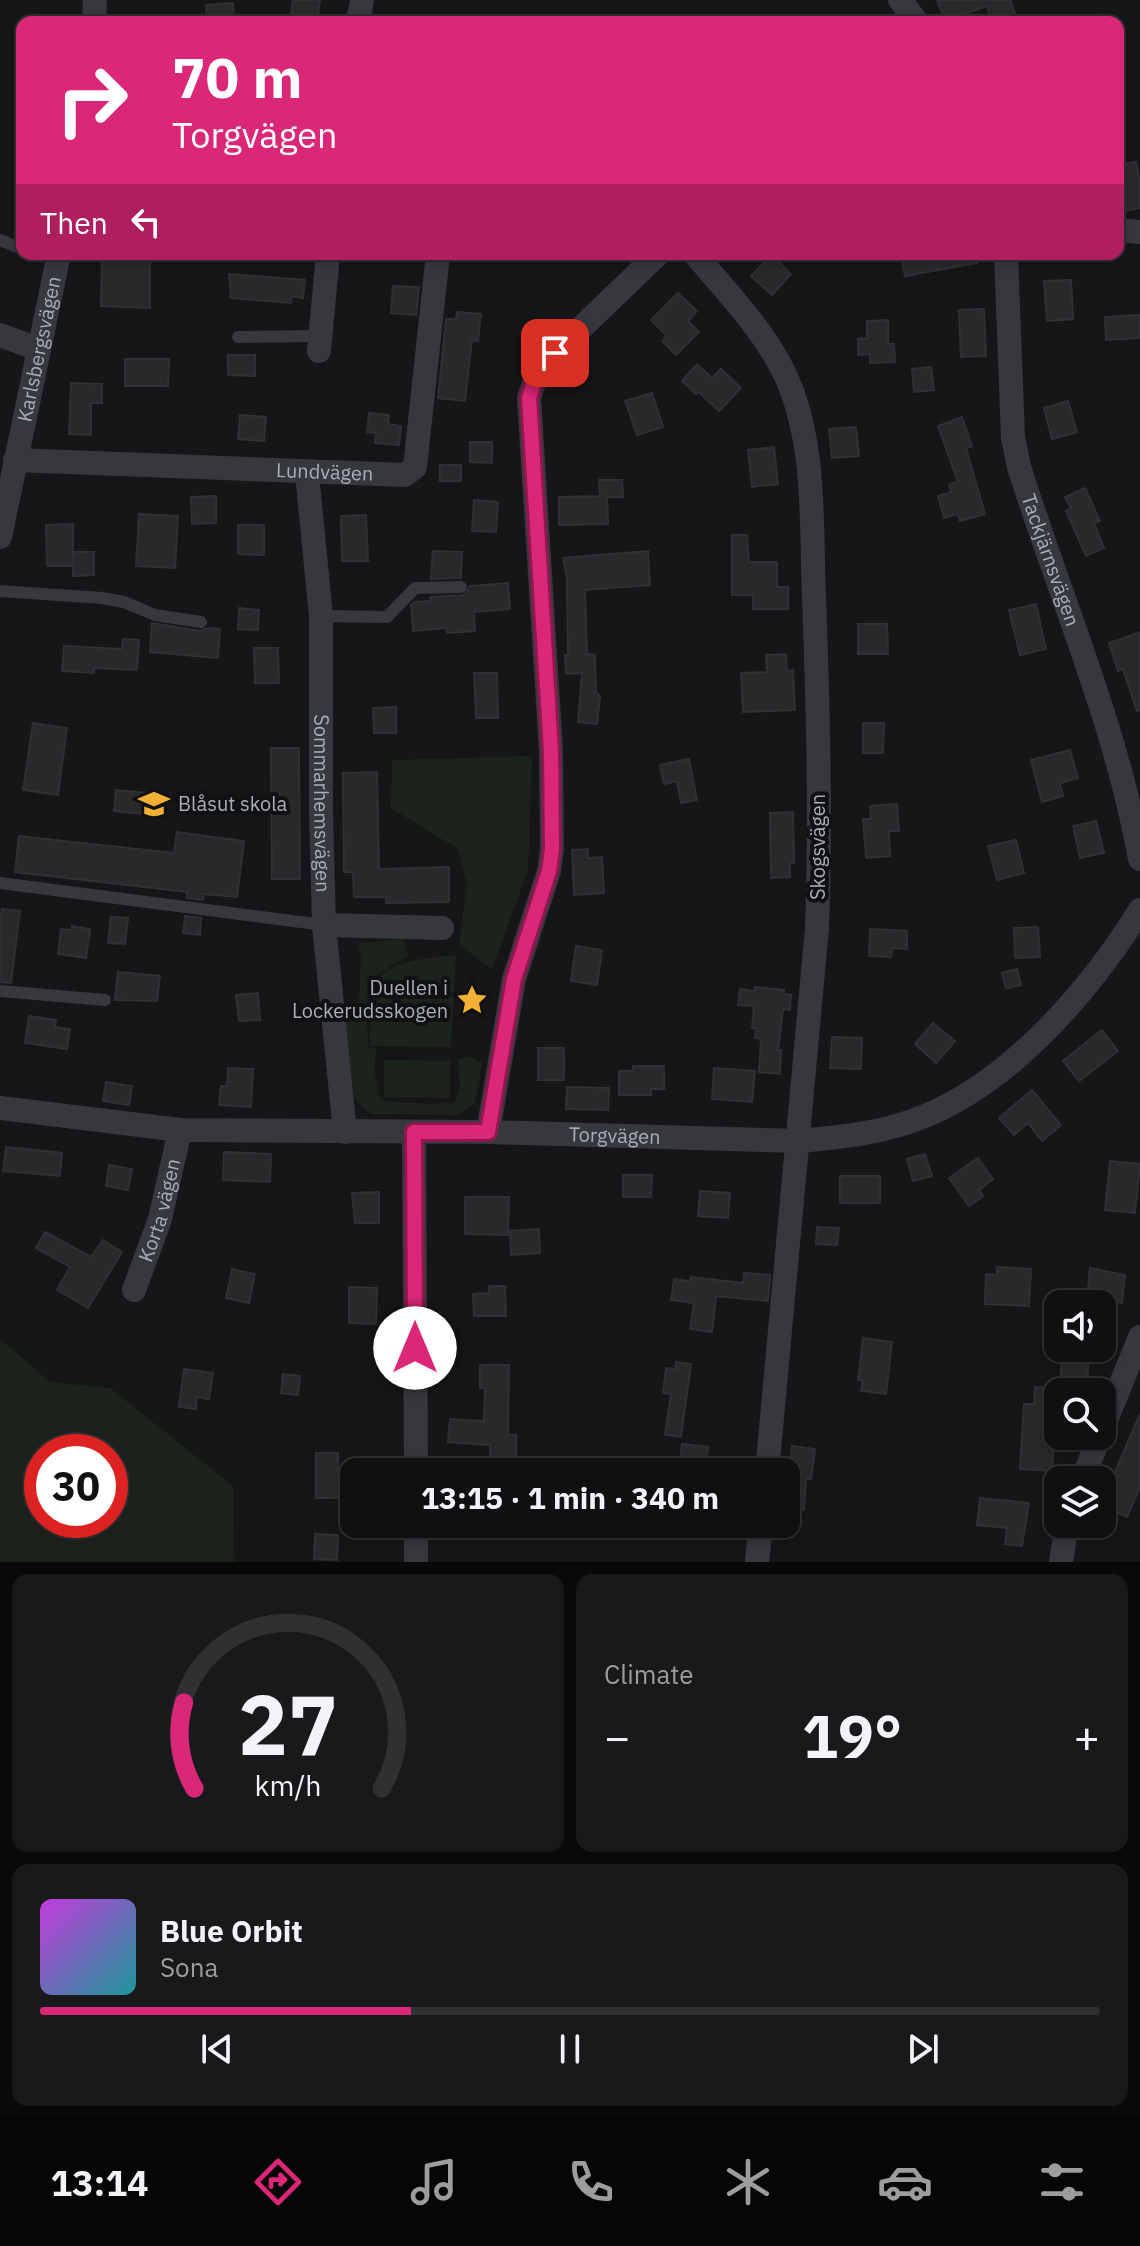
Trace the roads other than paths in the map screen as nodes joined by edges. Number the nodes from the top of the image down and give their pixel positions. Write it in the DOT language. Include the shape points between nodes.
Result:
graph roads {
  1 [pos="50,260"];
  2 [pos="327,260"];
  3 [pos="437,260"];
  4 [pos="652,260"];
  5 [pos="700,260"];
  6 [pos="1006,260"];
  7 [pos="0,335"];
  8 [pos="238,337"];
  9 [pos="319,344"];
  10 [pos="38,349"];
  11 [pos="15,460"];
  12 [pos="307,474"];
  13 [pos="0,537"];
  14 [pos="461,587"];
  15 [pos="0,591"];
  16 [pos="321,616"];
  17 [pos="201,622"];
  18 [pos="1140,859"];
  19 [pos="0,883"];
  20 [pos="1140,909"];
  21 [pos="324,925"];
  22 [pos="442,928"];
  23 [pos="0,991"];
  24 [pos="105,1000"];
  25 [pos="0,1108"];
  26 [pos="180,1130"];
  27 [pos="345,1132"];
  28 [pos="414,1132"];
  29 [pos="488,1132"];
  30 [pos="799,1141"];
  31 [pos="134,1290"];
  32 [pos="1140,1337"];
  33 [pos="1116,1396"];
  34 [pos="416,1458"];
  35 [pos="768,1458"];
  36 [pos="416,1538"];
  37 [pos="760,1538"];
  38 [pos="1065,1538"];
  39 [pos="416,1562"];
  40 [pos="757,1562"];
  41 [pos="1061,1562"];
  1 -- 10 [label="street, Karlsbergsvägen"];
  2 -- 9 [label="street"];
  3 -- 12 [label="street, Lundvägen" via="415,467 405,475"];
  4 -- 29 [label="street" via="555,353 537,374 529,398 552,849 514,979"];
  5 -- 30 [label="street, Skogsvägen" via="775,357 797,408 810,469 819,863"];
  6 -- 18 [label="street, Tackjärnsvägen" via="1013,438 1019,467 1103,713"];
  7 -- 10 [label="street"];
  8 -- 9 [label="lane"];
  10 -- 11 [label="street, Karlsbergsvägen"];
  11 -- 12 [label="street, Lundvägen"];
  11 -- 13 [label="street, Karlsbergsvägen"];
  12 -- 16 [label="street, Sommarhemsvägen"];
  14 -- 16 [label="lane" via="415,588 381,618"];
  15 -- 17 [label="lane" via="102,598 155,615"];
  16 -- 21 [label="street, Sommarhemsvägen"];
  19 -- 21 [label="lane"];
  20 -- 30 [label="street, Torgvägen" via="1050,1024 989,1080 959,1100 890,1128"];
  21 -- 22 [label="street"];
  21 -- 27 [label="street, Sommarhemsvägen"];
  23 -- 24 [label="lane"];
  25 -- 26 [label="street, Torgvägen"];
  26 -- 27 [label="street, Torgvägen"];
  26 -- 31 [label="street, Korta vägen" via="160,1219"];
  27 -- 28 [label="street, Torgvägen"];
  28 -- 29 [label="street, Torgvägen"];
  28 -- 34 [label="street"];
  29 -- 30 [label="street, Torgvägen"];
  30 -- 35 [label="street, Skogsvägen"];
  32 -- 33 [label="street"];
  36 -- 39 [label="street"];
  37 -- 40 [label="street"];
  38 -- 41 [label="street"];
}
